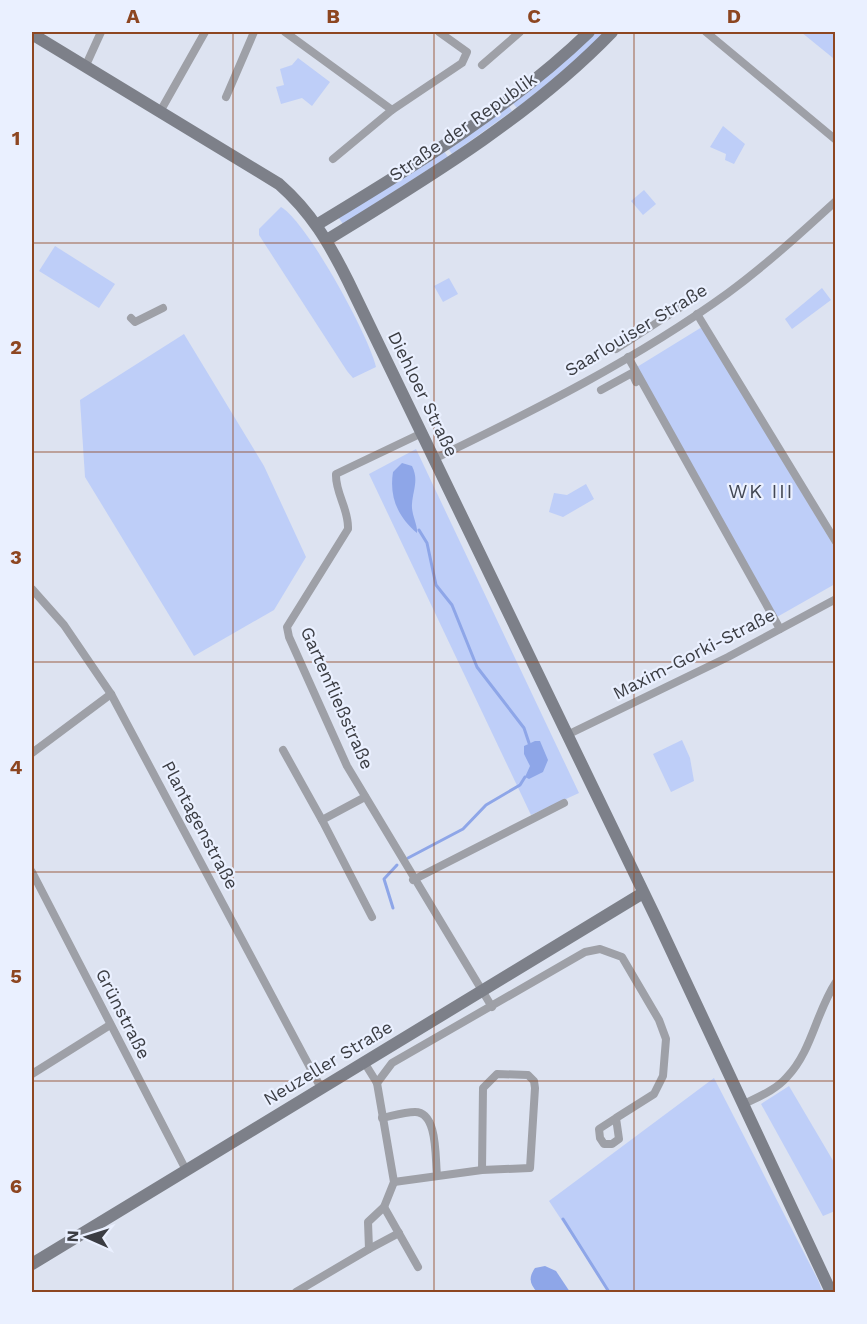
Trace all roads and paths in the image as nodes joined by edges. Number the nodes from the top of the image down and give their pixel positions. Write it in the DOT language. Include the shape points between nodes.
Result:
graph roads {
  1 [pos="101,32"];
  2 [pos="205,32"];
  3 [pos="254,32"];
  4 [pos="285,32"];
  5 [pos="439,32"];
  6 [pos="520,32"];
  7 [pos="589,32"];
  8 [pos="612,32"];
  9 [pos="711,33"];
  10 [pos="32,34"];
  11 [pos="86,65"];
  12 [pos="482,65"];
  13 [pos="226,97"];
  14 [pos="161,110"];
  15 [pos="392,110"];
  16 [pos="836,140"];
  17 [pos="333,159"];
  18 [pos="836,201"];
  19 [pos="318,224"];
  20 [pos="327,240"];
  21 [pos="695,298"];
  22 [pos="163,308"];
  23 [pos="697,314"];
  24 [pos="131,318"];
  25 [pos="616,349"];
  26 [pos="628,357"];
  27 [pos="645,389"];
  28 [pos="601,390"];
  29 [pos="422,433"];
  30 [pos="435,459"];
  31 [pos="836,542"];
  32 [pos="32,589"];
  33 [pos="836,599"];
  34 [pos="780,629"];
  35 [pos="111,694"];
  36 [pos="567,735"];
  37 [pos="283,750"];
  38 [pos="32,753"];
  39 [pos="365,797"];
  40 [pos="564,803"];
  41 [pos="322,820"];
  42 [pos="32,872"];
  43 [pos="413,880"];
  44 [pos="644,893"];
  45 [pos="372,917"];
  46 [pos="836,982"];
  47 [pos="482,991"];
  48 [pos="492,1007"];
  49 [pos="110,1025"];
  50 [pos="364,1062"];
  51 [pos="32,1074"];
  52 [pos="377,1083"];
  53 [pos="321,1088"];
  54 [pos="744,1104"];
  55 [pos="382,1118"];
  56 [pos="616,1118"];
  57 [pos="186,1170"];
  58 [pos="482,1170"];
  59 [pos="437,1175"];
  60 [pos="394,1182"];
  61 [pos="384,1207"];
  62 [pos="399,1233"];
  63 [pos="369,1249"];
  64 [pos="32,1264"];
  65 [pos="418,1267"];
  66 [pos="296,1293"];
  67 [pos="831,1293"];
  1 -- 11 [label="street"];
  2 -- 14 [label="street"];
  3 -- 13 [label="street"];
  4 -- 15 [label="street"];
  5 -- 15 [label="street" via="467,52 462,63"];
  6 -- 12 [label="street"];
  7 -- 19 [label="street, Straße der Republik" via="508,99"];
  8 -- 20 [label="street, Straße der Republik" via="518,114"];
  9 -- 16 [label="street"];
  10 -- 11 [label="street, Diehloer Straße"];
  11 -- 14 [label="street, Diehloer Straße"];
  14 -- 19 [label="street, Diehloer Straße" via="279,183"];
  15 -- 17 [label="street"];
  18 -- 23 [label="street, Saarlouiser Straße" via="744,281"];
  19 -- 20 [label="street, Diehloer Straße"];
  20 -- 29 [label="street, Diehloer Straße"];
  21 -- 25 [label="street"];
  22 -- 24 [label="street" via="135,322"];
  23 -- 26 [label="street, Saarlouiser Straße"];
  23 -- 31 [label="street"];
  26 -- 27 [label="street"];
  26 -- 30 [label="street, Saarlouiser Straße"];
  27 -- 28 [label="street" via="641,392 632,373"];
  27 -- 34 [label="street"];
  29 -- 30 [label="street, Diehloer Straße"];
  29 -- 39 [label="street, Gartenfließstraße" via="336,474 335,483 349,516 348,529 287,627 342,756"];
  30 -- 36 [label="street, Diehloer Straße"];
  32 -- 35 [label="street, Plantagenstraße" via="64,625"];
  33 -- 34 [label="street, Maxim-Gorki-Straße"];
  34 -- 36 [label="street, Maxim-Gorki-Straße"];
  35 -- 38 [label="street"];
  35 -- 53 [label="street, Plantagenstraße"];
  36 -- 44 [label="street, Diehloer Straße"];
  37 -- 41 [label="street"];
  39 -- 41 [label="street, Gartenfließstraße"];
  39 -- 43 [label="street, Gartenfließstraße"];
  40 -- 43 [label="street"];
  41 -- 45 [label="street"];
  42 -- 49 [label="street, Grünstraße"];
  43 -- 47 [label="street, Gartenfließstraße"];
  44 -- 47 [label="street, Neuzeller Straße"];
  44 -- 54 [label="street, Diehloer Straße"];
  46 -- 54 [label="street" via="788,1076"];
  47 -- 48 [label="street, Gartenfließstraße"];
  47 -- 50 [label="street, Neuzeller Straße"];
  48 -- 52 [label="street" via="392,1063"];
  48 -- 56 [label="street" via="585,952 600,949 622,957 659,1020 667,1056 654,1094"];
  49 -- 51 [label="street"];
  49 -- 57 [label="street, Grünstraße"];
  50 -- 52 [label="street"];
  50 -- 53 [label="street, Neuzeller Straße"];
  52 -- 55 [label="street"];
  53 -- 57 [label="street, Neuzeller Straße"];
  54 -- 67 [label="street, Diehloer Straße"];
  55 -- 59 [label="street" via="417,1111 426,1116 432,1126"];
  55 -- 60 [label="street"];
  57 -- 64 [label="street, Neuzeller Straße"];
  58 -- 58 [label="street" via="530,1168 535,1088 528,1075 497,1074 483,1088"];
  58 -- 59 [label="street"];
  59 -- 60 [label="street"];
  60 -- 61 [label="street"];
  61 -- 62 [label="street"];
  61 -- 63 [label="street" via="368,1222"];
  62 -- 63 [label="street"];
  62 -- 65 [label="street"];
  63 -- 66 [label="street"];
}
